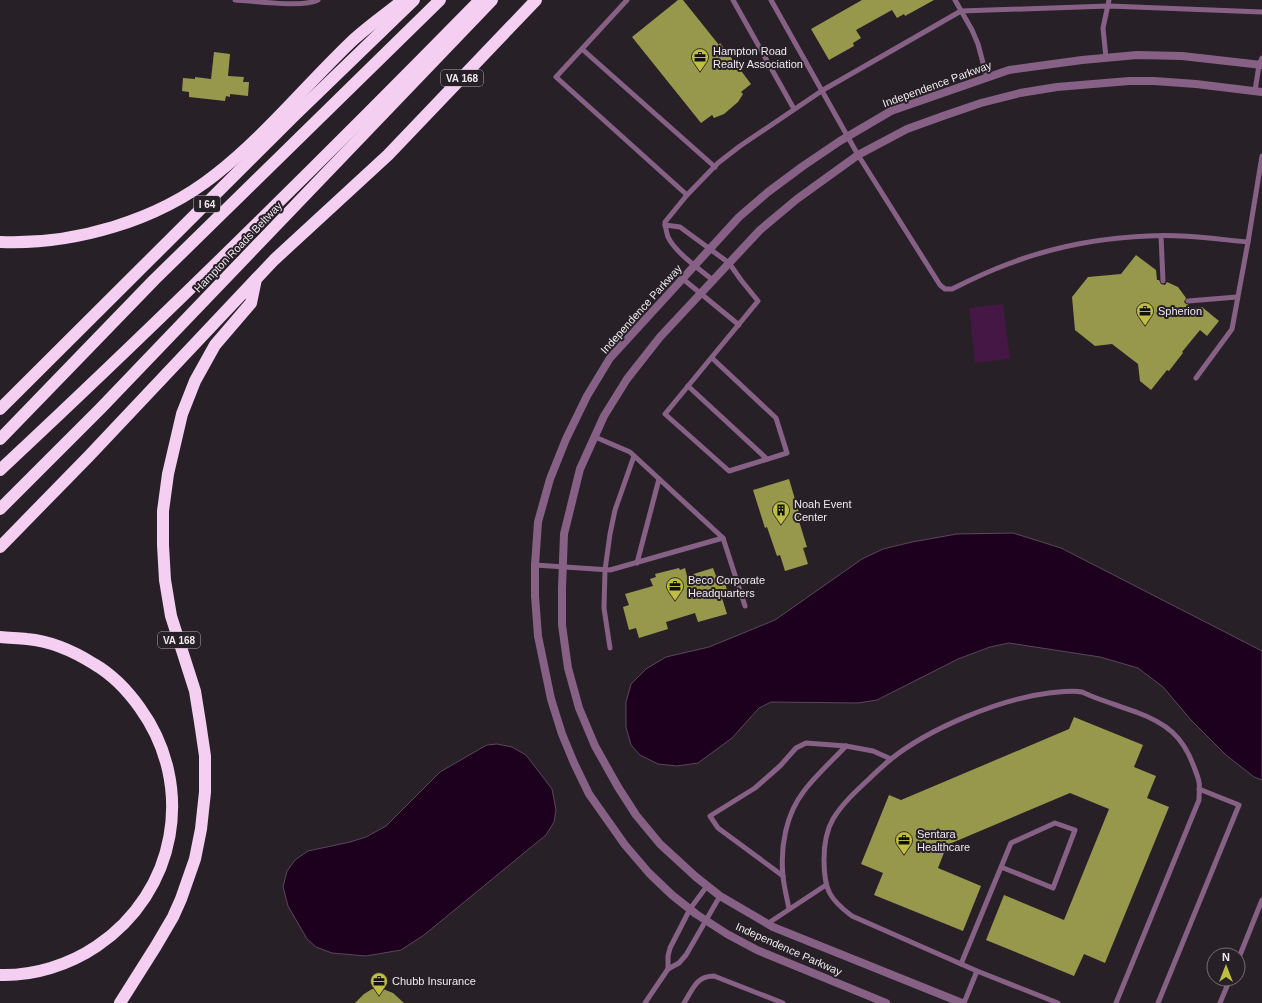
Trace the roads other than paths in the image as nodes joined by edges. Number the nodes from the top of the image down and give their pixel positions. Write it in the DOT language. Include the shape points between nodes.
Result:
graph roads {
  1 [pos="235,0"];
  2 [pos="318,0"];
  3 [pos="403,0"];
  4 [pos="414,0"];
  5 [pos="440,0"];
  6 [pos="480,0"];
  7 [pos="492,0"];
  8 [pos="536,0"];
  9 [pos="627,0"];
  10 [pos="733,0"];
  11 [pos="771,0"];
  12 [pos="955,0"];
  13 [pos="1109,3"];
  14 [pos="961,11"];
  15 [pos="1262,12"];
  16 [pos="582,49"];
  17 [pos="1106,58"];
  18 [pos="1261,62"];
  19 [pos="987,78"];
  20 [pos="822,90"];
  21 [pos="1258,91"];
  22 [pos="794,109"];
  23 [pos="849,136"];
  24 [pos="858,155"];
  25 [pos="1262,156"];
  26 [pos="715,167"];
  27 [pos="687,195"];
  28 [pos="665,225"];
  29 [pos="1161,236"];
  30 [pos="0,242"];
  31 [pos="1248,242"];
  32 [pos="710,249"];
  33 [pos="729,263"];
  34 [pos="695,266"];
  35 [pos="256,278"];
  36 [pos="683,279"];
  37 [pos="713,280"];
  38 [pos="1163,281"];
  39 [pos="701,294"];
  40 [pos="1237,297"];
  41 [pos="1188,301"];
  42 [pos="739,325"];
  43 [pos="712,358"];
  44 [pos="1196,378"];
  45 [pos="688,386"];
  46 [pos="0,409"];
  47 [pos="595,436"];
  48 [pos="0,439"];
  49 [pos="634,456"];
  50 [pos="767,459"];
  51 [pos="0,470"];
  52 [pos="659,479"];
  53 [pos="0,509"];
  54 [pos="723,538"];
  55 [pos="0,547"];
  56 [pos="637,563"];
  57 [pos="535,565"];
  58 [pos="563,567"];
  59 [pos="605,570"];
  60 [pos="745,606"];
  61 [pos="0,637"];
  62 [pos="610,648"];
  63 [pos="846,746"];
  64 [pos="891,759"];
  65 [pos="1199,789"];
  66 [pos="1001,866"];
  67 [pos="783,876"];
  68 [pos="826,885"];
  69 [pos="708,886"];
  70 [pos="720,896"];
  71 [pos="1262,900"];
  72 [pos="690,909"];
  73 [pos="789,909"];
  74 [pos="706,920"];
  75 [pos="767,924"];
  76 [pos="1243,947"];
  77 [pos="961,964"];
  78 [pos="668,969"];
  79 [pos="977,971"];
  80 [pos="0,975"];
  81 [pos="1227,987"];
  82 [pos="120,1003"];
  83 [pos="645,1003"];
  84 [pos="684,1003"];
  85 [pos="783,1003"];
  86 [pos="886,1003"];
  87 [pos="963,1003"];
  88 [pos="1058,1003"];
  89 [pos="1116,1003"];
  90 [pos="1158,1003"];
  91 [pos="1220,1003"];
  1 -- 2 [label="lane" via="300,4"];
  3 -- 30 [label="highway" via="352,41 241,153 193,191 157,210 108,229 46,241"];
  4 -- 46 [label="highway, I 64"];
  5 -- 48 [label="highway" via="154,280"];
  6 -- 51 [label="highway" via="246,235"];
  7 -- 53 [label="highway, Hampton Roads Beltway" via="101,408"];
  8 -- 35 [label="highway, VA 168" via="388,155"];
  9 -- 16 [label="lane"];
  10 -- 22 [label="lane"];
  11 -- 20 [label="lane"];
  12 -- 14 [label="lane"];
  13 -- 14 [label="lane"];
  13 -- 15 [label="lane"];
  13 -- 17 [label="lane" via="1103,28"];
  14 -- 19 [label="lane" via="978,44"];
  14 -- 20 [label="lane"];
  16 -- 26 [label="lane"];
  16 -- 27 [label="lane" via="556,77"];
  17 -- 18 [label="street, Independence Parkway" via="1137,55 1182,56"];
  17 -- 19 [label="street, Independence Parkway" via="1009,70"];
  18 -- 21 [label="lane"];
  19 -- 23 [label="street, Independence Parkway" via="891,111"];
  20 -- 22 [label="lane"];
  20 -- 23 [label="lane"];
  21 -- 24 [label="street, Independence Parkway" via="1196,84 1129,81 1057,87 1000,98 943,116 907,129"];
  22 -- 26 [label="lane" via="740,146"];
  23 -- 24 [label="lane"];
  23 -- 32 [label="street, Independence Parkway" via="768,192 739,217"];
  24 -- 29 [label="lane" via="944,289 952,289 1007,264 1066,247 1106,240"];
  24 -- 33 [label="street, Independence Parkway" via="797,199 760,230"];
  25 -- 31 [label="lane"];
  26 -- 27 [label="lane"];
  27 -- 28 [label="lane"];
  28 -- 32 [label="lane" via="680,227"];
  28 -- 34 [label="lane" via="672,245"];
  29 -- 31 [label="lane"];
  29 -- 38 [label="lane"];
  31 -- 40 [label="lane"];
  32 -- 33 [label="lane"];
  32 -- 34 [label="street, Independence Parkway"];
  33 -- 37 [label="street, Independence Parkway"];
  33 -- 42 [label="lane" via="758,301"];
  34 -- 36 [label="street, Independence Parkway"];
  34 -- 37 [label="lane"];
  35 -- 55 [label="highway"];
  35 -- 82 [label="highway, VA 168" via="251,303 216,345 194,381 182,414 168,474 163,512 165,580 171,616 194,692 200,722 205,756 205,792 201,828 182,899"];
  36 -- 39 [label="lane"];
  36 -- 57 [label="street, Independence Parkway" via="610,358 586,396 550,479 538,522"];
  37 -- 39 [label="street, Independence Parkway"];
  39 -- 42 [label="lane"];
  39 -- 47 [label="street, Independence Parkway" via="660,337 627,379"];
  40 -- 41 [label="lane"];
  40 -- 44 [label="lane" via="1232,329"];
  42 -- 43 [label="lane"];
  43 -- 45 [label="lane"];
  43 -- 50 [label="lane" via="776,418 787,453"];
  45 -- 50 [label="lane"];
  45 -- 50 [label="lane" via="665,414 729,471"];
  47 -- 49 [label="lane"];
  47 -- 58 [label="street, Independence Parkway" via="580,469 564,534"];
  49 -- 52 [label="lane"];
  49 -- 59 [label="lane" via="615,510"];
  52 -- 54 [label="lane"];
  52 -- 56 [label="lane"];
  54 -- 56 [label="lane"];
  54 -- 60 [label="lane"];
  56 -- 59 [label="lane"];
  57 -- 58 [label="lane"];
  57 -- 72 [label="street, Independence Parkway" via="538,636 551,699 574,763 589,794 625,845 649,873"];
  58 -- 59 [label="lane"];
  58 -- 69 [label="street, Independence Parkway" via="562,625 568,668 579,708 595,746 636,815 660,844"];
  59 -- 62 [label="lane" via="604,608"];
  61 -- 80 [label="highway" via="28,639 66,649 94,664 120,685 132,697 156,732 168,768 172,804 170,836 161,867 152,886 128,921 91,951 71,961 50,969"];
  63 -- 64 [label="lane" via="873,751"];
  63 -- 67 [label="lane" via="804,791 794,807 782,848"];
  63 -- 67 [label="lane" via="806,743 800,745 755,788 710,816 718,828"];
  64 -- 65 [label="lane" via="940,729 978,712 1026,697 1081,692 1154,719 1165,726 1183,742 1192,761"];
  64 -- 68 [label="lane" via="855,792 832,820 824,852"];
  65 -- 89 [label="lane" via="1199,800"];
  65 -- 90 [label="lane" via="1239,805"];
  66 -- 66 [label="lane" via="1011,843 1055,823 1075,830 1053,888"];
  66 -- 77 [label="lane"];
  67 -- 73 [label="lane"];
  68 -- 73 [label="lane"];
  68 -- 77 [label="lane" via="831,898 852,916"];
  69 -- 70 [label="street, Independence Parkway"];
  69 -- 72 [label="lane"];
  70 -- 74 [label="lane"];
  70 -- 75 [label="street, Independence Parkway"];
  71 -- 76 [label="lane"];
  72 -- 74 [label="street, Independence Parkway"];
  72 -- 78 [label="lane" via="670,948"];
  73 -- 75 [label="lane"];
  74 -- 78 [label="lane" via="686,955 679,963"];
  74 -- 86 [label="street, Independence Parkway" via="757,950"];
  75 -- 87 [label="street, Independence Parkway"];
  77 -- 79 [label="lane"];
  78 -- 83 [label="lane"];
  79 -- 87 [label="lane"];
  79 -- 88 [label="lane"];
  81 -- 91 [label="lane"];
  84 -- 85 [label="lane" via="699,980 705,976 714,976"];
}
